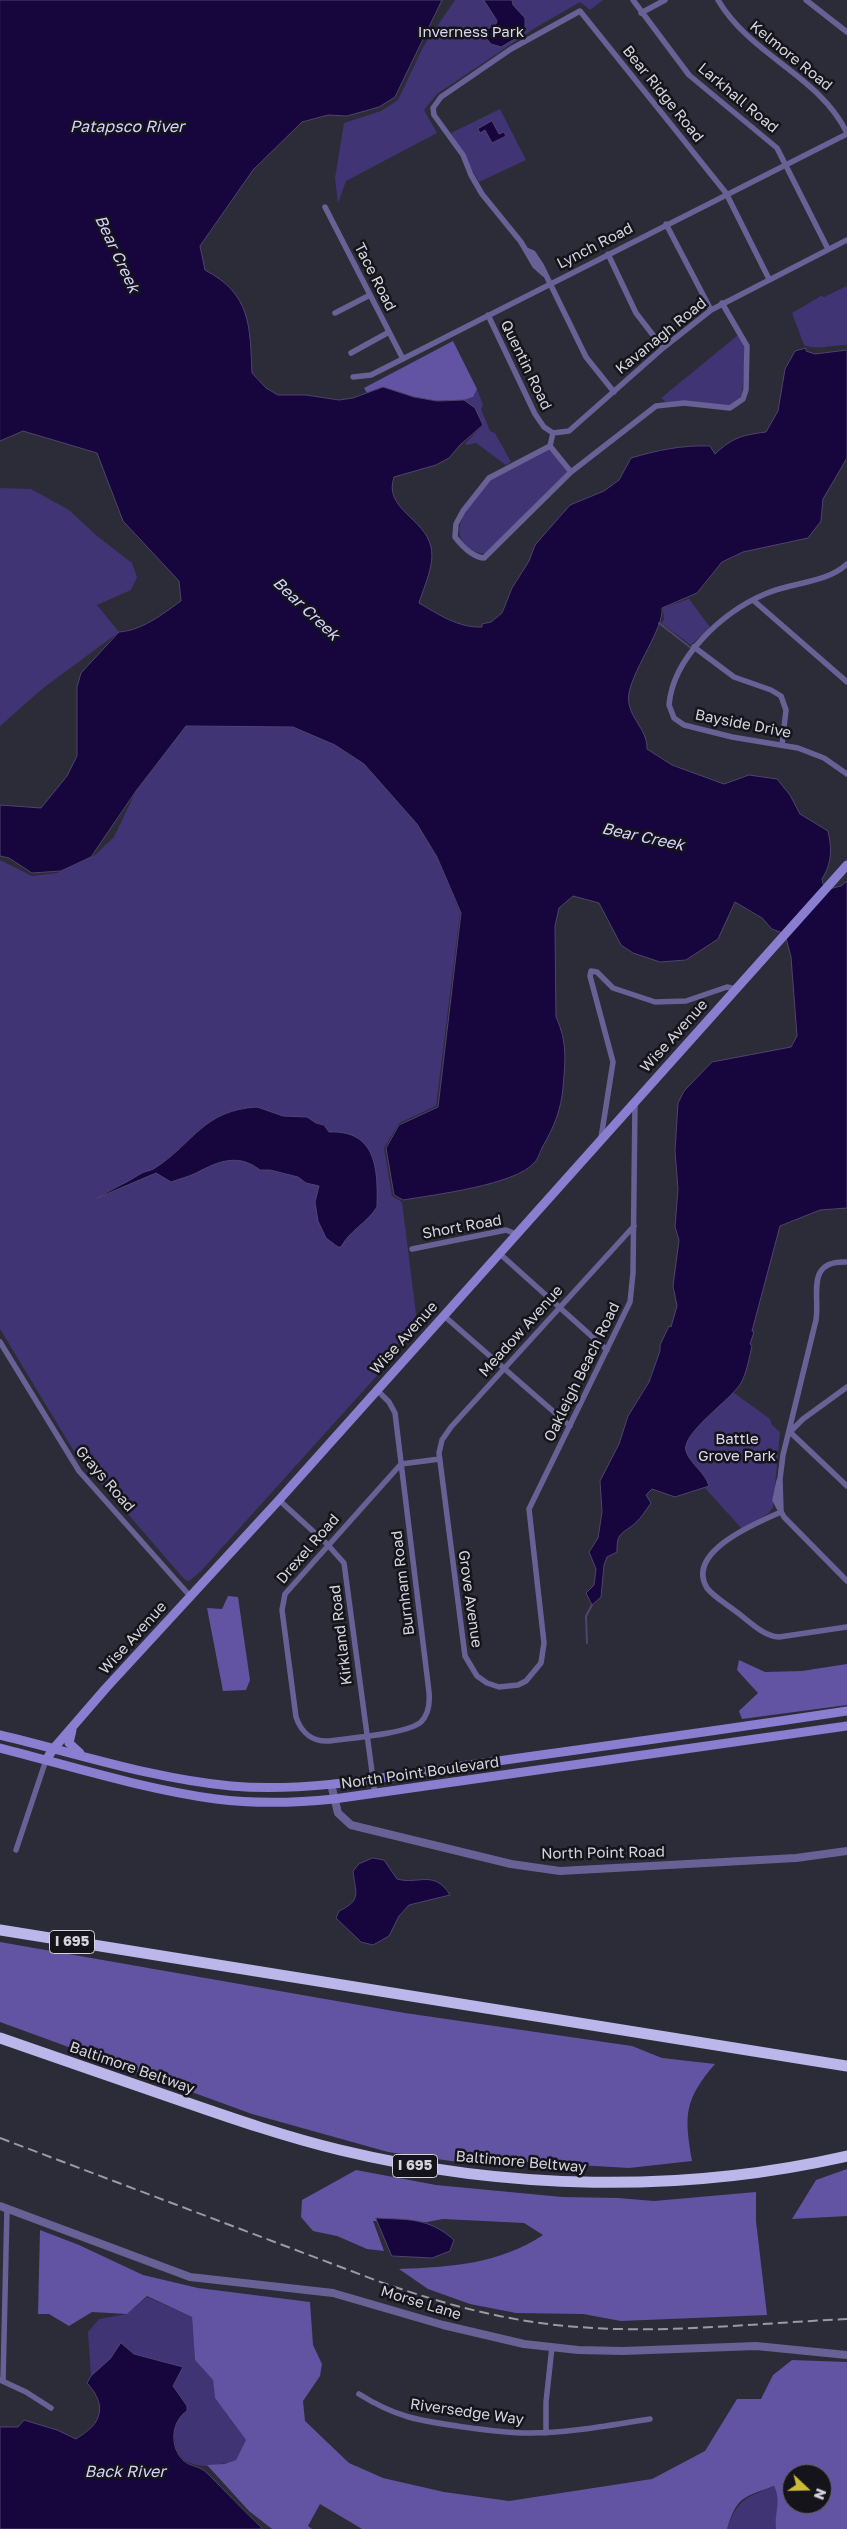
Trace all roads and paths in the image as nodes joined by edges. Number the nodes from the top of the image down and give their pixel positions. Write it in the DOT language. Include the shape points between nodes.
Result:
graph roads {
  1 [pos="633,0"];
  2 [pos="665,0"];
  3 [pos="718,0"];
  4 [pos="806,0"];
  5 [pos="641,13"];
  6 [pos="847,32"];
  7 [pos="847,134"];
  8 [pos="787,164"];
  9 [pos="726,193"];
  10 [pos="325,207"];
  11 [pos="666,224"];
  12 [pos="847,240"];
  13 [pos="828,250"];
  14 [pos="608,254"];
  15 [pos="769,279"];
  16 [pos="550,284"];
  17 [pos="370,295"];
  18 [pos="722,304"];
  19 [pos="711,310"];
  20 [pos="335,314"];
  21 [pos="488,315"];
  22 [pos="389,332"];
  23 [pos="663,348"];
  24 [pos="351,353"];
  25 [pos="403,359"];
  26 [pos="353,377"];
  27 [pos="614,392"];
  28 [pos="553,434"];
  29 [pos="550,446"];
  30 [pos="572,472"];
  31 [pos="847,564"];
  32 [pos="753,600"];
  33 [pos="694,647"];
  34 [pos="847,682"];
  35 [pos="782,745"];
  36 [pos="847,774"];
  37 [pos="845,867"];
  38 [pos="736,989"];
  39 [pos="635,1101"];
  40 [pos="601,1138"];
  41 [pos="634,1226"];
  42 [pos="516,1234"];
  43 [pos="412,1249"];
  44 [pos="500,1253"];
  45 [pos="847,1262"];
  46 [pos="559,1308"];
  47 [pos="443,1315"];
  48 [pos="0,1342"];
  49 [pos="607,1350"];
  50 [pos="504,1369"];
  51 [pos="376,1389"];
  52 [pos="846,1389"];
  53 [pos="570,1426"];
  54 [pos="790,1432"];
  55 [pos="440,1459"];
  56 [pos="401,1464"];
  57 [pos="847,1486"];
  58 [pos="279,1500"];
  59 [pos="781,1512"];
  60 [pos="328,1544"];
  61 [pos="847,1581"];
  62 [pos="190,1596"];
  63 [pos="847,1627"];
  64 [pos="545,1647"];
  65 [pos="847,1711"];
  66 [pos="818,1716"];
  67 [pos="81,1717"];
  68 [pos="847,1726"];
  69 [pos="820,1730"];
  70 [pos="0,1735"];
  71 [pos="366,1736"];
  72 [pos="0,1748"];
  73 [pos="54,1748"];
  74 [pos="84,1756"];
  75 [pos="46,1760"];
  76 [pos="372,1779"];
  77 [pos="331,1784"];
  78 [pos="375,1794"];
  79 [pos="334,1799"];
  80 [pos="16,1850"];
  81 [pos="847,1851"];
  82 [pos="0,1930"];
  83 [pos="0,2038"];
  84 [pos="847,2066"];
  85 [pos="847,2156"];
  86 [pos="3,2207"];
  87 [pos="552,2347"];
  88 [pos="847,2354"];
  89 [pos="1,2380"];
  90 [pos="359,2394"];
  91 [pos="52,2408"];
  92 [pos="650,2419"];
  93 [pos="546,2433"];
  1 -- 5 [label="street, Larkhall Road"];
  2 -- 5 [label="street"];
  3 -- 7 [label="street, Kelmore Road" via="749,39 824,99"];
  4 -- 6 [label="street"];
  5 -- 8 [label="street, Larkhall Road" via="689,75 773,144"];
  7 -- 8 [label="street, Lynch Road"];
  8 -- 9 [label="street, Lynch Road"];
  8 -- 13 [label="street, Larkhall Road"];
  9 -- 11 [label="street, Lynch Road"];
  9 -- 15 [label="street, Bear Ridge Road"];
  9 -- 16 [label="street, Bear Ridge Road" via="580,10 511,49 436,102 433,108 434,115 464,159 482,194 526,250 533,252"];
  10 -- 17 [label="street, Tace Road"];
  11 -- 14 [label="street, Lynch Road"];
  11 -- 19 [label="street"];
  12 -- 13 [label="street, Kavanagh Road"];
  13 -- 15 [label="street, Kavanagh Road"];
  14 -- 16 [label="street, Lynch Road"];
  14 -- 23 [label="street" via="636,313"];
  15 -- 18 [label="street, Kavanagh Road"];
  16 -- 21 [label="street, Lynch Road"];
  16 -- 27 [label="street" via="586,357"];
  17 -- 20 [label="street"];
  17 -- 22 [label="street, Tace Road"];
  18 -- 19 [label="street, Kavanagh Road"];
  18 -- 30 [label="street" via="747,346 743,399 725,409 684,404 656,406"];
  19 -- 23 [label="street, Kavanagh Road"];
  21 -- 25 [label="street, Lynch Road"];
  21 -- 28 [label="street, Quentin Road" via="535,414 544,428"];
  22 -- 24 [label="street"];
  22 -- 25 [label="street, Tace Road"];
  23 -- 27 [label="street, Kavanagh Road"];
  25 -- 26 [label="street, Lynch Road" via="371,375"];
  27 -- 28 [label="street, Kavanagh Road" via="569,431"];
  28 -- 29 [label="street"];
  29 -- 30 [label="street"];
  29 -- 30 [label="street" via="489,478 456,524 455,538 476,556 484,558"];
  31 -- 32 [label="street, Bayside Drive" via="832,574"];
  32 -- 33 [label="street, Bayside Drive" via="705,635"];
  32 -- 34 [label="street"];
  33 -- 35 [label="street" via="734,677 781,696 786,710"];
  33 -- 35 [label="street, Bayside Drive" via="670,701 676,720 719,734"];
  35 -- 36 [label="street, Bayside Drive" via="830,761"];
  37 -- 38 [label="main road, Wise Avenue"];
  38 -- 39 [label="main road, Wise Avenue"];
  38 -- 40 [label="street" via="727,987 686,1000 656,1002 613,988 597,972 591,971 613,1062"];
  39 -- 40 [label="main road, Wise Avenue"];
  39 -- 41 [label="street, Oakleigh Beach Road"];
  40 -- 42 [label="main road, Wise Avenue"];
  41 -- 46 [label="street, Meadow Avenue"];
  41 -- 49 [label="street, Oakleigh Beach Road" via="631,1296"];
  42 -- 43 [label="street, Short Road" via="506,1230"];
  42 -- 44 [label="main road, Wise Avenue"];
  44 -- 46 [label="street"];
  44 -- 47 [label="main road, Wise Avenue"];
  45 -- 54 [label="street" via="826,1267 817,1279 817,1313"];
  46 -- 49 [label="street"];
  46 -- 50 [label="street, Meadow Avenue"];
  47 -- 50 [label="street"];
  47 -- 51 [label="main road, Wise Avenue"];
  48 -- 62 [label="street, Grays Road" via="79,1471"];
  49 -- 53 [label="street, Oakleigh Beach Road"];
  50 -- 53 [label="street"];
  50 -- 55 [label="street, Meadow Avenue" via="444,1435 439,1448"];
  51 -- 56 [label="street, Burnham Road" via="394,1409"];
  51 -- 58 [label="main road, Wise Avenue"];
  52 -- 54 [label="street"];
  53 -- 64 [label="street, Oakleigh Beach Road" via="528,1513"];
  54 -- 57 [label="street"];
  54 -- 59 [label="street" via="780,1479"];
  55 -- 56 [label="street"];
  55 -- 64 [label="street, Grove Avenue" via="463,1646 470,1668 490,1685 518,1685 539,1667"];
  56 -- 60 [label="street, Drexel Road"];
  56 -- 71 [label="street, Burnham Road" via="429,1705 423,1719 413,1727"];
  58 -- 60 [label="street, Kirkland Road"];
  58 -- 62 [label="main road, Wise Avenue"];
  59 -- 61 [label="street"];
  59 -- 63 [label="street" via="732,1538 710,1554 704,1570 707,1587 770,1635 779,1637"];
  60 -- 71 [label="street, Kirkland Road" via="341,1557 346,1570"];
  60 -- 71 [label="street, Drexel Road" via="288,1590 282,1604 296,1717 306,1734 320,1741"];
  62 -- 67 [label="main road, Wise Avenue"];
  65 -- 66 [label="main road, North Point Boulevard"];
  66 -- 69 [label="main road"];
  66 -- 76 [label="main road, North Point Boulevard"];
  67 -- 73 [label="main road, Wise Avenue"];
  67 -- 74 [label="main road" via="68,1740 72,1748"];
  68 -- 69 [label="main road, North Point Boulevard"];
  69 -- 78 [label="main road, North Point Boulevard"];
  70 -- 73 [label="main road, North Point Boulevard"];
  71 -- 76 [label="street, Kirkland Road"];
  72 -- 75 [label="main road, North Point Boulevard"];
  73 -- 74 [label="main road, North Point Boulevard"];
  73 -- 75 [label="main road, Wise Avenue"];
  74 -- 77 [label="main road, North Point Boulevard" via="184,1779 231,1786 286,1788"];
  75 -- 79 [label="main road, North Point Boulevard" via="215,1799 278,1803"];
  75 -- 80 [label="street, Wise Avenue"];
  76 -- 77 [label="main road, North Point Boulevard"];
  76 -- 78 [label="street, Kirkland Road"];
  77 -- 79 [label="street, North Point Road"];
  78 -- 79 [label="main road, North Point Boulevard"];
  79 -- 81 [label="street, North Point Road" via="340,1816 352,1824 539,1869 660,1866 796,1858"];
  82 -- 84 [label="highway, I 695"];
  83 -- 85 [label="highway, Baltimore Beltway / I 695" via="292,2138 362,2156 451,2172 569,2182 657,2182 745,2174"];
  86 -- 87 [label="street, Morse Lane" via="190,2277 333,2293 476,2334"];
  86 -- 89 [label="street"];
  87 -- 88 [label="street, Morse Lane" via="623,2351 747,2346"];
  87 -- 93 [label="street, Riversedge Way"];
  89 -- 91 [label="street"];
  90 -- 93 [label="street, Riversedge Way" via="412,2420 492,2431"];
  92 -- 93 [label="street, Riversedge Way"];
}
